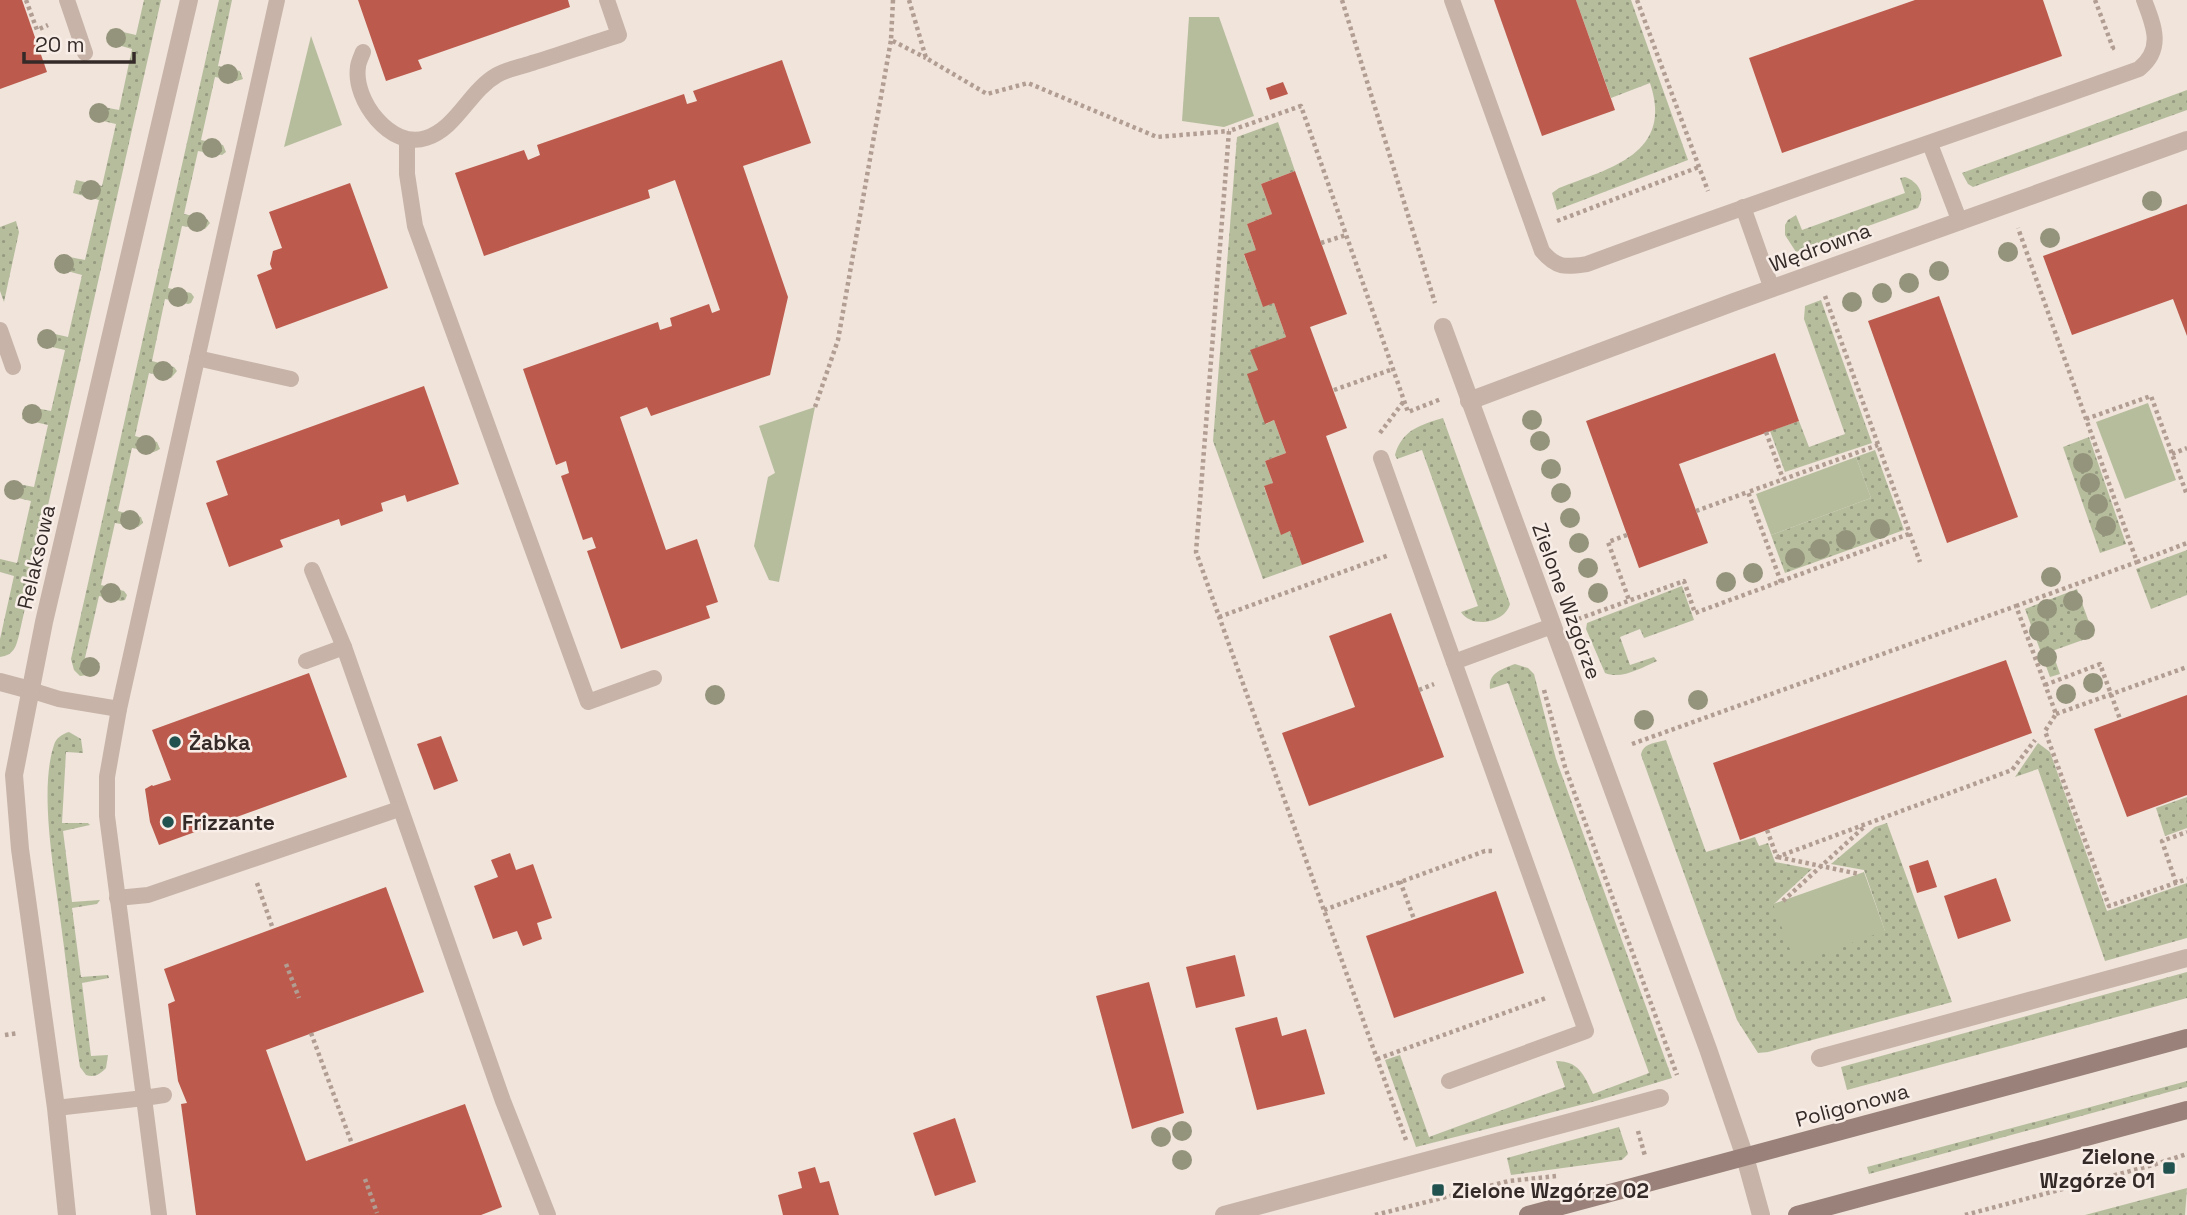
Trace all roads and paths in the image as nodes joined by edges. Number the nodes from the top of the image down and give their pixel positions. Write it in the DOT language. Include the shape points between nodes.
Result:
graph roads {
  1 [pos="26,0"];
  2 [pos="67,0"];
  3 [pos="189,0"];
  4 [pos="277,0"];
  5 [pos="607,0"];
  6 [pos="893,0"];
  7 [pos="909,0"];
  8 [pos="1342,0"];
  9 [pos="1452,0"];
  10 [pos="1637,0"];
  11 [pos="2144,0"];
  12 [pos="37,30"];
  13 [pos="891,40"];
  14 [pos="363,52"];
  15 [pos="85,53"];
  16 [pos="926,58"];
  17 [pos="1229,131"];
  18 [pos="2187,140"];
  19 [pos="407,141"];
  20 [pos="1930,144"];
  21 [pos="1699,167"];
  22 [pos="1743,206"];
  23 [pos="1552,209"];
  24 [pos="1717,216"];
  25 [pos="1960,222"];
  26 [pos="2016,224"];
  27 [pos="1346,235"];
  28 [pos="1321,243"];
  29 [pos="1772,289"];
  30 [pos="1824,292"];
  31 [pos="1443,327"];
  32 [pos="0,330"];
  33 [pos="197,358"];
  34 [pos="13,367"];
  35 [pos="1393,369"];
  36 [pos="291,379"];
  37 [pos="1438,388"];
  38 [pos="1334,390"];
  39 [pos="1404,401"];
  40 [pos="1469,401"];
  41 [pos="815,407"];
  42 [pos="2086,419"];
  43 [pos="1766,432"];
  44 [pos="1374,441"];
  45 [pos="1878,445"];
  46 [pos="2187,448"];
  47 [pos="2172,454"];
  48 [pos="1381,458"];
  49 [pos="1783,479"];
  50 [pos="1748,492"];
  51 [pos="2187,495"];
  52 [pos="1696,511"];
  53 [pos="1909,534"];
  54 [pos="1627,535"];
  55 [pos="2187,544"];
  56 [pos="1391,554"];
  57 [pos="1920,562"];
  58 [pos="2137,562"];
  59 [pos="312,570"];
  60 [pos="1782,582"];
  61 [pos="1629,600"];
  62 [pos="2016,606"];
  63 [pos="1219,617"];
  64 [pos="1574,620"];
  65 [pos="1552,626"];
  66 [pos="344,647"];
  67 [pos="306,661"];
  68 [pos="1454,662"];
  69 [pos="2187,667"];
  70 [pos="654,678"];
  71 [pos="1541,680"];
  72 [pos="0,682"];
  73 [pos="1438,683"];
  74 [pos="2045,685"];
  75 [pos="30,690"];
  76 [pos="1419,690"];
  77 [pos="2111,695"];
  78 [pos="119,709"];
  79 [pos="2056,715"];
  80 [pos="2120,719"];
  81 [pos="2035,740"];
  82 [pos="1632,744"];
  83 [pos="399,809"];
  84 [pos="1867,824"];
  85 [pos="1767,830"];
  86 [pos="2187,832"];
  87 [pos="1501,857"];
  88 [pos="1777,857"];
  89 [pos="1822,866"];
  90 [pos="1859,874"];
  91 [pos="2187,879"];
  92 [pos="256,881"];
  93 [pos="1400,881"];
  94 [pos="2176,883"];
  95 [pos="117,898"];
  96 [pos="1783,901"];
  97 [pos="1324,909"];
  98 [pos="1414,919"];
  99 [pos="273,929"];
  100 [pos="2187,958"];
  101 [pos="286,964"];
  102 [pos="1551,996"];
  103 [pos="299,998"];
  104 [pos="20,1033"];
  105 [pos="311,1033"];
  106 [pos="5,1035"];
  107 [pos="2187,1038"];
  108 [pos="1820,1058"];
  109 [pos="1377,1059"];
  110 [pos="1674,1063"];
  111 [pos="1449,1081"];
  112 [pos="164,1095"];
  113 [pos="144,1098"];
  114 [pos="1660,1098"];
  115 [pos="56,1108"];
  116 [pos="2187,1110"];
  117 [pos="352,1144"];
  118 [pos="2187,1154"];
  119 [pos="1745,1157"];
  120 [pos="1646,1158"];
  121 [pos="1634,1161"];
  122 [pos="1415,1164"];
  123 [pos="1561,1175"];
  124 [pos="365,1179"];
  125 [pos="377,1213"];
  126 [pos="67,1215"];
  127 [pos="159,1215"];
  128 [pos="548,1215"];
  129 [pos="1224,1215"];
  130 [pos="1375,1215"];
  131 [pos="1528,1215"];
  132 [pos="1761,1215"];
  133 [pos="1797,1215"];
  134 [pos="1965,1215"];
  1 -- 12 [label="path"];
  2 -- 15 [label="lane"];
  3 -- 75 [label="street, Relaksowa"];
  4 -- 33 [label="lane"];
  5 -- 19 [label="lane" via="619,35 498,74 444,129"];
  6 -- 13 [label="path"];
  7 -- 16 [label="path"];
  8 -- 31 [label="path"];
  9 -- 24 [label="lane" via="1542,251 1550,262 1587,264"];
  10 -- 21 [label="path"];
  11 -- 20 [label="lane" via="2155,35 2149,61 2139,69"];
  13 -- 16 [label="path"];
  13 -- 41 [label="path" via="838,340"];
  14 -- 19 [label="lane" via="357,68 368,109"];
  16 -- 17 [label="path" via="987,94 1028,83 1157,137"];
  17 -- 27 [label="path" via="1301,106"];
  17 -- 63 [label="path" via="1196,552"];
  18 -- 25 [label="street, Wędrowna"];
  19 -- 70 [label="lane" via="415,226 588,702"];
  20 -- 22 [label="lane"];
  20 -- 25 [label="lane"];
  21 -- 23 [label="path" via="1556,221"];
  21 -- 24 [label="path"];
  22 -- 24 [label="lane"];
  22 -- 29 [label="lane"];
  25 -- 29 [label="street, Wędrowna"];
  26 -- 42 [label="path"];
  27 -- 28 [label="path"];
  27 -- 35 [label="path"];
  29 -- 40 [label="street, Wędrowna"];
  30 -- 45 [label="path"];
  31 -- 40 [label="street, Zielone Wzgórze"];
  32 -- 34 [label="lane"];
  33 -- 36 [label="lane"];
  33 -- 78 [label="lane"];
  35 -- 38 [label="path"];
  35 -- 39 [label="path"];
  37 -- 39 [label="path" via="1442,399 1408,412"];
  39 -- 44 [label="path"];
  40 -- 65 [label="street, Zielone Wzgórze"];
  42 -- 47 [label="path" via="2151,396"];
  42 -- 58 [label="path"];
  43 -- 49 [label="path"];
  45 -- 49 [label="path"];
  45 -- 53 [label="path"];
  46 -- 47 [label="path"];
  47 -- 51 [label="path"];
  48 -- 68 [label="lane"];
  49 -- 50 [label="path"];
  50 -- 52 [label="path"];
  50 -- 60 [label="path"];
  53 -- 57 [label="path"];
  53 -- 60 [label="path"];
  54 -- 61 [label="path" via="1608,542"];
  55 -- 58 [label="path"];
  56 -- 63 [label="path"];
  58 -- 62 [label="path"];
  59 -- 66 [label="lane"];
  60 -- 61 [label="path" via="1695,613 1684,581"];
  61 -- 64 [label="path"];
  62 -- 74 [label="path"];
  62 -- 82 [label="path"];
  63 -- 97 [label="path"];
  65 -- 68 [label="lane"];
  65 -- 119 [label="street, Zielone Wzgórze"];
  66 -- 67 [label="lane"];
  66 -- 83 [label="lane"];
  68 -- 111 [label="lane" via="1586,1031"];
  69 -- 77 [label="path"];
  71 -- 110 [label="path" via="1564,767"];
  72 -- 75 [label="street"];
  73 -- 76 [label="path"];
  74 -- 77 [label="path" via="2100,664"];
  74 -- 79 [label="path"];
  75 -- 78 [label="lane"];
  75 -- 115 [label="street, Relaksowa" via="14,775"];
  77 -- 79 [label="path"];
  77 -- 80 [label="path"];
  78 -- 95 [label="lane" via="111,742 107,803"];
  79 -- 94 [label="path" via="2045,731 2109,906"];
  81 -- 84 [label="path" via="2012,770"];
  83 -- 95 [label="lane" via="148,895"];
  83 -- 128 [label="lane"];
  84 -- 88 [label="path"];
  84 -- 89 [label="path"];
  85 -- 88 [label="path"];
  86 -- 94 [label="path" via="2162,841"];
  87 -- 93 [label="path" via="1485,851"];
  88 -- 89 [label="path"];
  89 -- 90 [label="path"];
  89 -- 96 [label="path"];
  91 -- 94 [label="path"];
  92 -- 99 [label="path"];
  93 -- 97 [label="path"];
  93 -- 98 [label="path"];
  95 -- 113 [label="lane"];
  97 -- 109 [label="path"];
  100 -- 108 [label="street"];
  101 -- 103 [label="path"];
  102 -- 109 [label="path"];
  104 -- 106 [label="path"];
  105 -- 117 [label="path"];
  107 -- 119 [label="main road, Poligonowa"];
  109 -- 122 [label="path"];
  112 -- 113 [label="lane"];
  113 -- 115 [label="lane"];
  113 -- 127 [label="lane"];
  114 -- 122 [label="street"];
  115 -- 126 [label="street, Relaksowa"];
  116 -- 133 [label="main road"];
  118 -- 134 [label="path"];
  119 -- 131 [label="main road, Poligonowa"];
  119 -- 132 [label="street, Zielone Wzgórze"];
  120 -- 121 [label="path"];
  122 -- 129 [label="street"];
  123 -- 130 [label="path" via="1509,1181"];
  124 -- 125 [label="path"];
}
